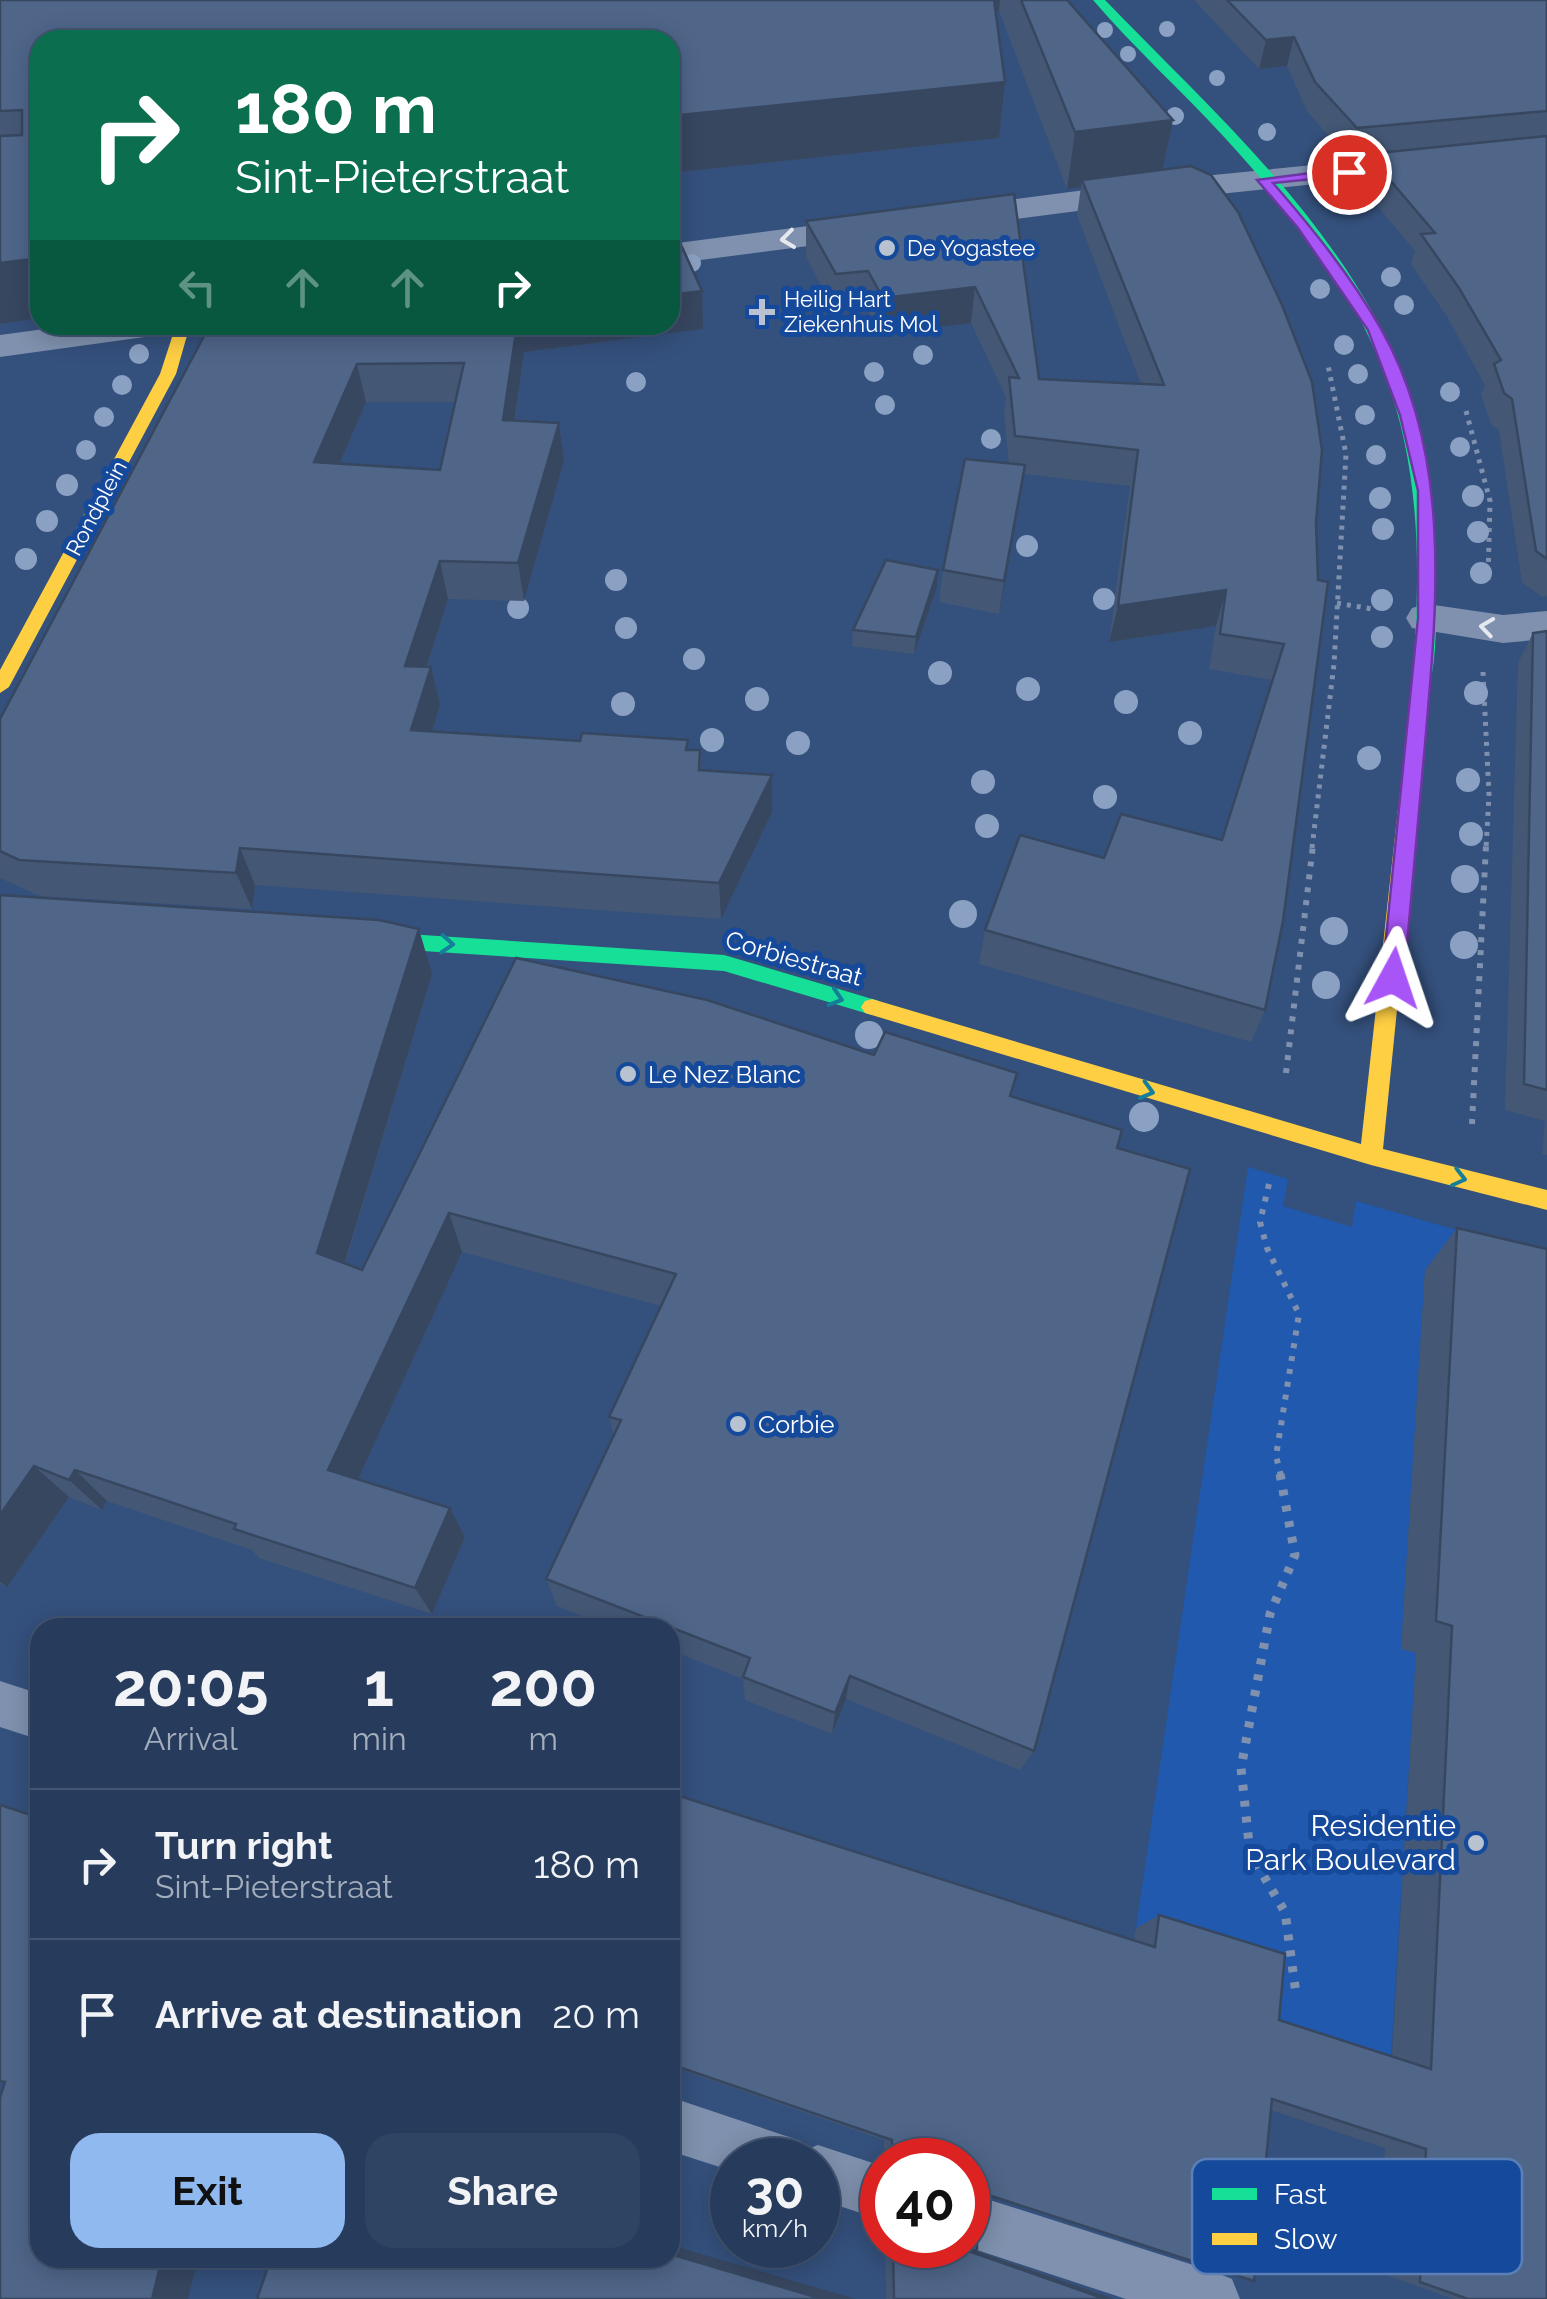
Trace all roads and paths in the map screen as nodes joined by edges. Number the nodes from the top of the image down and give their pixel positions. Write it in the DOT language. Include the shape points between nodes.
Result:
graph roads {
  1 [pos="1100,0"];
  2 [pos="1547,151"];
  3 [pos="1263,180"];
  4 [pos="680,253"];
  5 [pos="80,335"];
  6 [pos="180,335"];
  7 [pos="0,346"];
  8 [pos="1320,349"];
  9 [pos="1427,618"];
  10 [pos="1547,625"];
  11 [pos="0,687"];
  12 [pos="332,937"];
  13 [pos="1280,1129"];
  14 [pos="1371,1156"];
  15 [pos="1547,1200"];
  16 [pos="0,1704"];
  17 [pos="30,1714"];
  18 [pos="1296,1994"];
  19 [pos="680,2127"];
  20 [pos="714,2138"];
  21 [pos="990,2227"];
  22 [pos="1212,2299"];
  1 -- 3 [label="street"];
  2 -- 3 [label="street"];
  3 -- 4 [label="street, one-way"];
  3 -- 9 [label="street" via="1375,330 1408,415 1426,491"];
  5 -- 7 [label="street"];
  6 -- 11 [label="street, Rondplein" via="168,374"];
  8 -- 13 [label="path" via="1346,454 1334,664"];
  10 -- 9 [label="street, one-way" via="1503,630"];
  9 -- 14 [label="street"];
  12 -- 13 [label="street, Corbiestraat, one-way" via="724,963"];
  13 -- 14 [label="street, Corbiestraat"];
  13 -- 18 [label="path" via="1260,1222 1300,1314 1276,1456 1295,1555 1270,1614 1242,1768 1250,1852 1285,1912"];
  14 -- 15 [label="street, Corbiestraat, one-way"];
  16 -- 17 [label="lane"];
  19 -- 20 [label="lane"];
  21 -- 22 [label="lane"];
}
